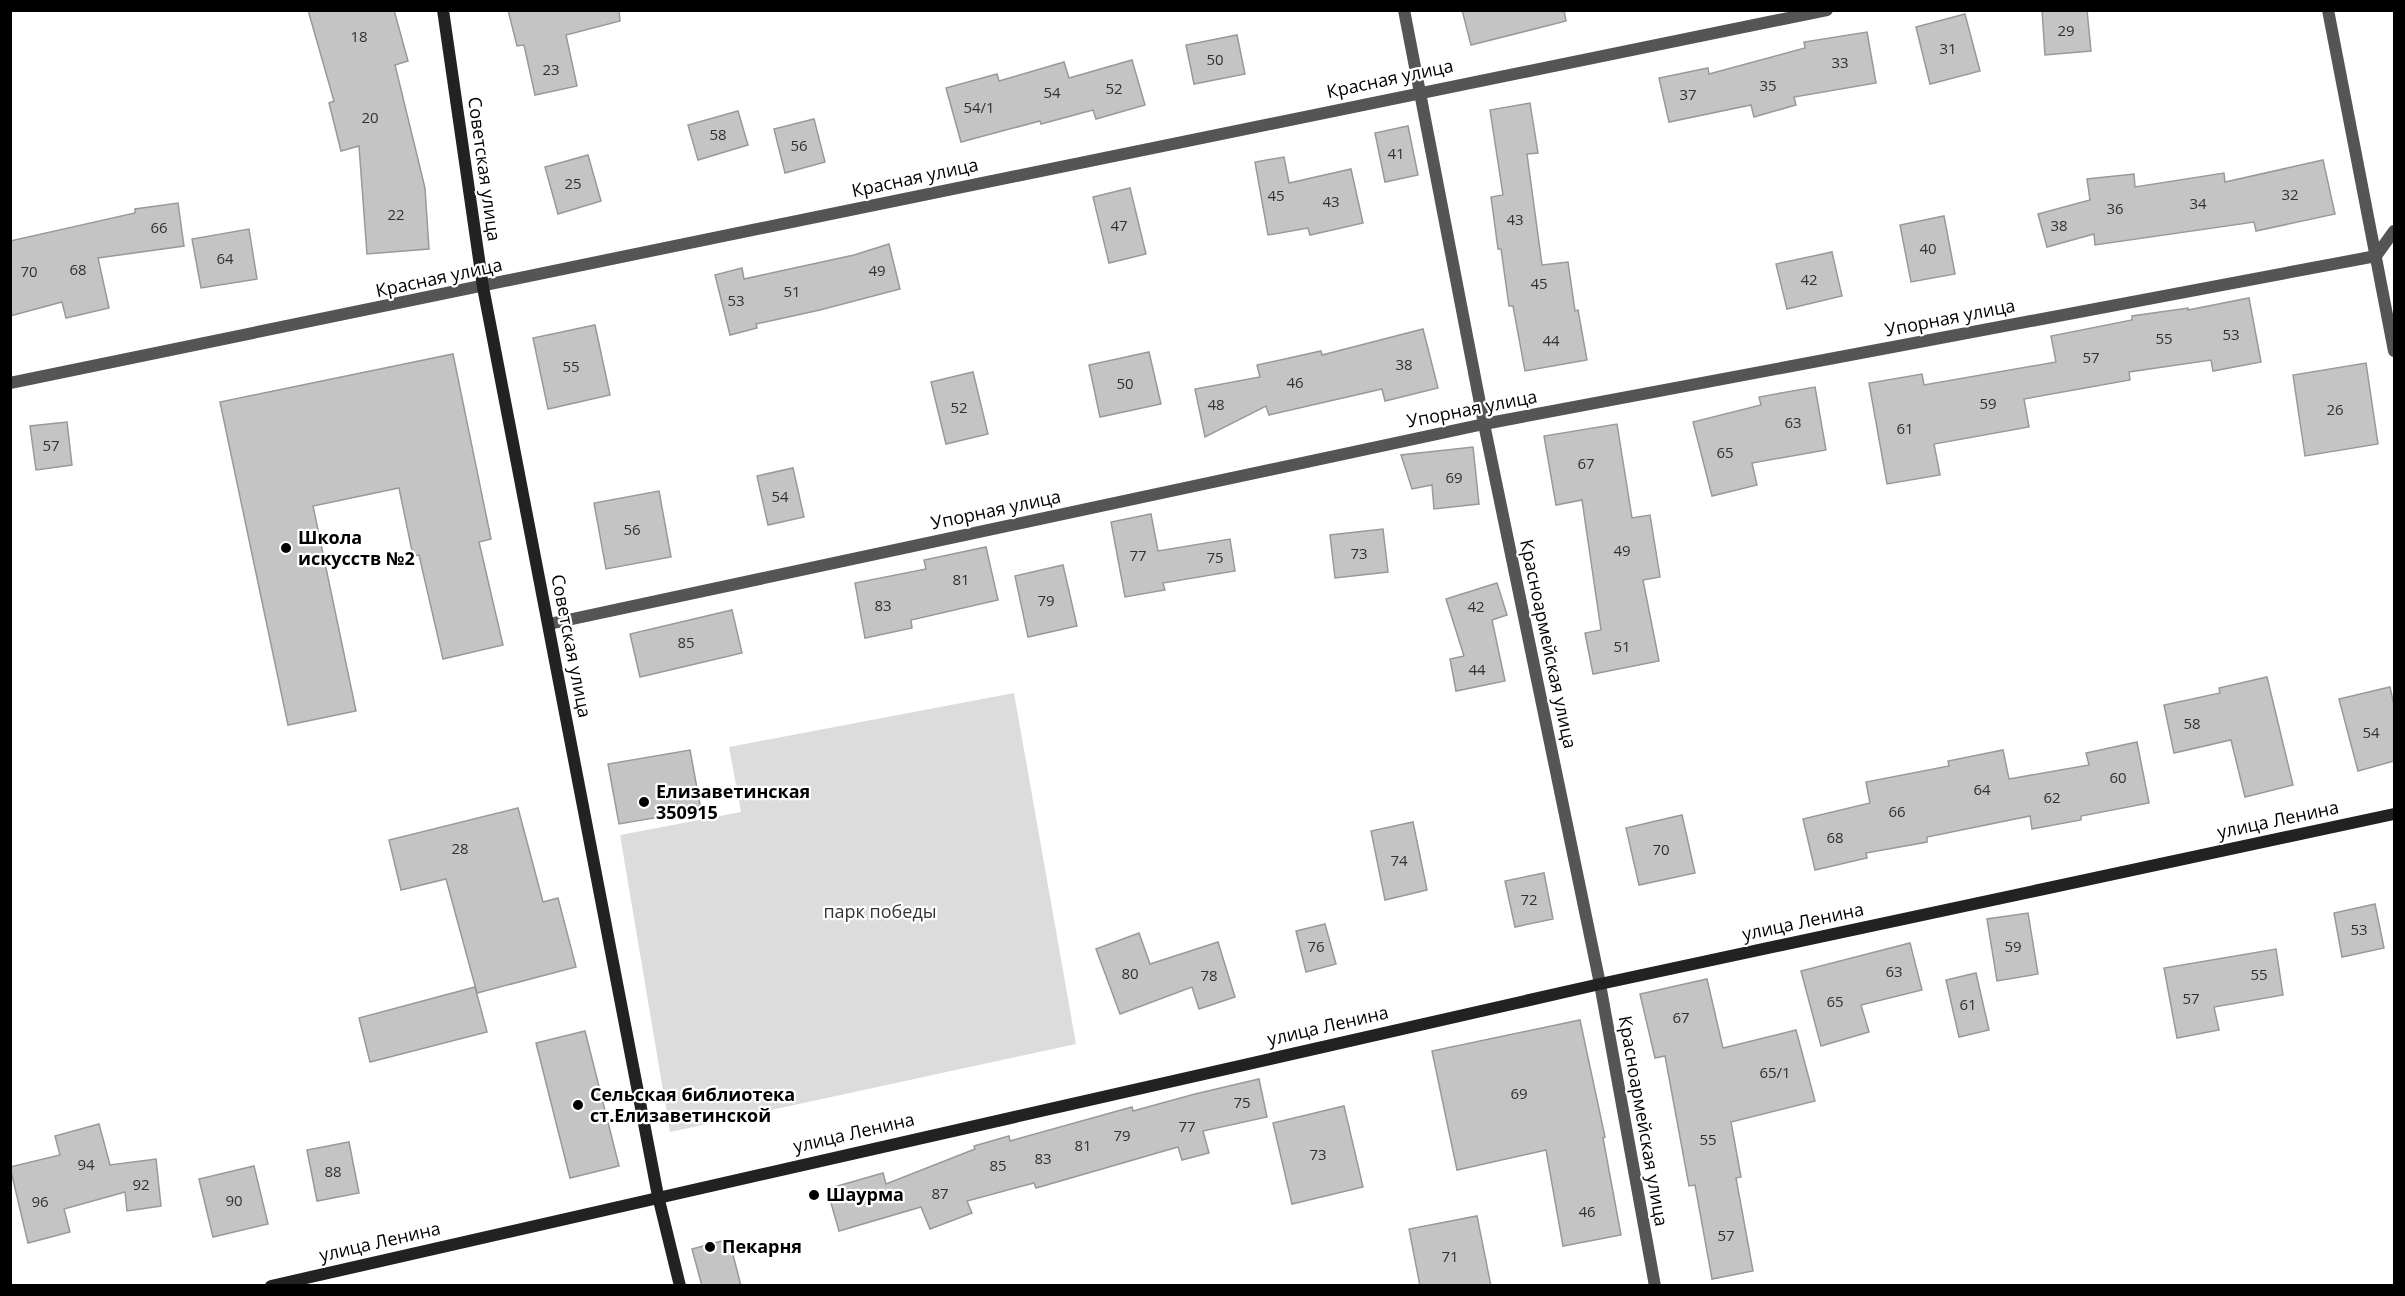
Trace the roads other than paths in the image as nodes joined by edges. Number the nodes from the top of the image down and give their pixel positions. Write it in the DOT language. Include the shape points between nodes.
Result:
graph roads {
  1 [pos="443,10"];
  2 [pos="1404,10"];
  3 [pos="1827,10"];
  4 [pos="2328,10"];
  5 [pos="1420,90"];
  6 [pos="2394,231"];
  7 [pos="2376,256"];
  8 [pos="483,288"];
  9 [pos="2394,351"];
  10 [pos="10,383"];
  11 [pos="1484,424"];
  12 [pos="549,624"];
  13 [pos="2394,814"];
  14 [pos="1600,984"];
  15 [pos="658,1196"];
  16 [pos="271,1286"];
  17 [pos="681,1286"];
  18 [pos="1655,1286"];
  1 -- 8 [label="street, Советская улица"];
  2 -- 5 [label="street, Красноармейская улица"];
  3 -- 5 [label="street, Красная улица"];
  4 -- 7 [label="street"];
  5 -- 8 [label="street, Красная улица"];
  5 -- 11 [label="street, Красноармейская улица"];
  6 -- 7 [label="street"];
  7 -- 9 [label="street"];
  7 -- 11 [label="street, Упорная улица"];
  8 -- 10 [label="street, Красная улица"];
  8 -- 12 [label="street, Советская улица"];
  11 -- 12 [label="street, Упорная улица"];
  11 -- 14 [label="street, Красноармейская улица"];
  12 -- 15 [label="street, Советская улица"];
  13 -- 14 [label="street, улица Ленина"];
  14 -- 15 [label="street, улица Ленина"];
  14 -- 18 [label="street, Красноармейская улица"];
  15 -- 16 [label="street, улица Ленина"];
  15 -- 17 [label="street, Советская улица"];
}
